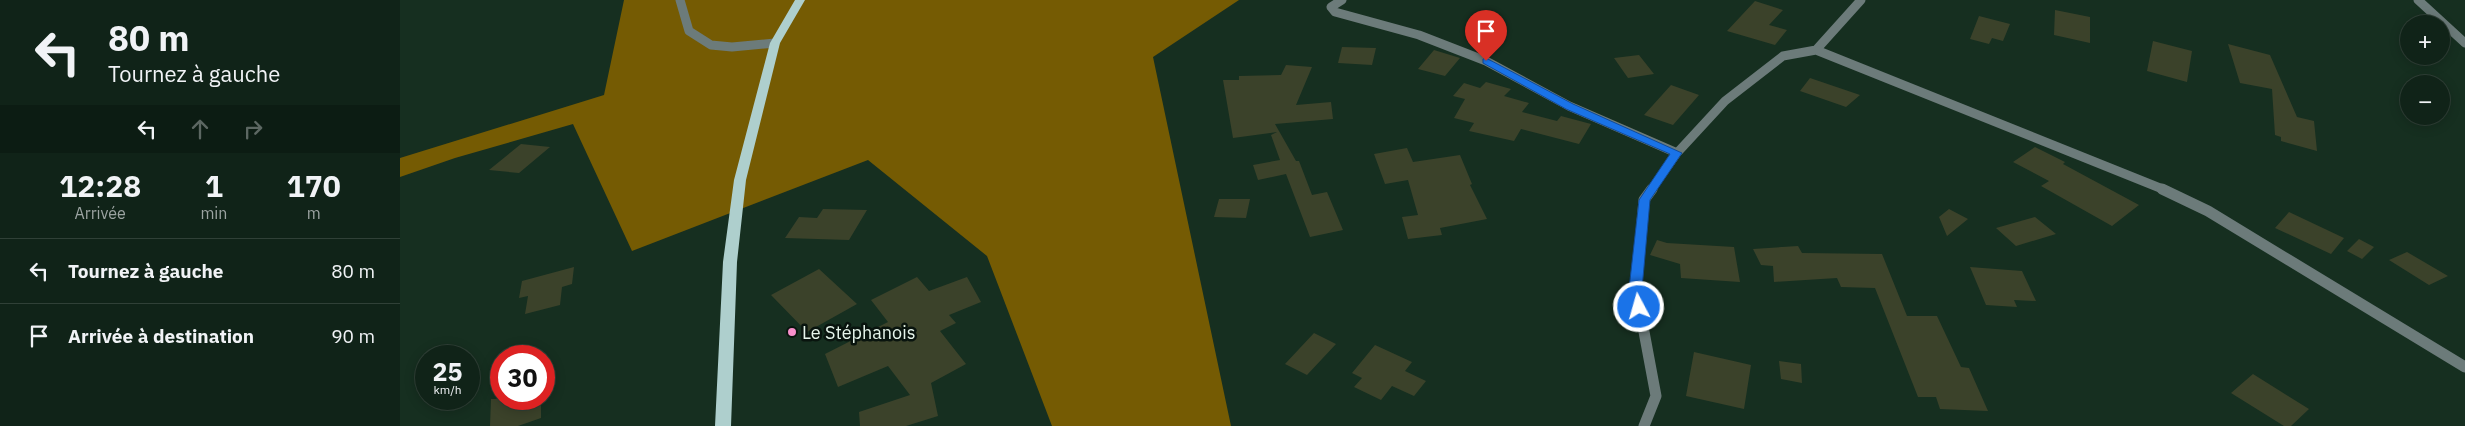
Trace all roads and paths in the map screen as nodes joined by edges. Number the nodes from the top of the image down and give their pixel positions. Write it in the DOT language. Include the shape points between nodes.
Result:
graph roads {
  1 [pos="680,0"];
  2 [pos="800,0"];
  3 [pos="1342,0"];
  4 [pos="1861,0"];
  5 [pos="2418,0"];
  6 [pos="775,43"];
  7 [pos="2465,43"];
  8 [pos="1816,50"];
  9 [pos="1677,153"];
  10 [pos="2465,366"];
  11 [pos="723,426"];
  12 [pos="1644,426"];
  1 -- 6 [label="street" via="689,31 711,45 732,47"];
  2 -- 6 [label="main road"];
  3 -- 9 [label="street" via="1331,7 1335,12 1419,35 1486,61 1569,106"];
  4 -- 8 [label="street"];
  5 -- 7 [label="street"];
  6 -- 11 [label="main road" via="740,180 730,262"];
  8 -- 9 [label="street" via="1784,56 1725,101"];
  8 -- 10 [label="street" via="2208,211"];
  9 -- 12 [label="street" via="1644,200 1636,289 1656,396"];
}
